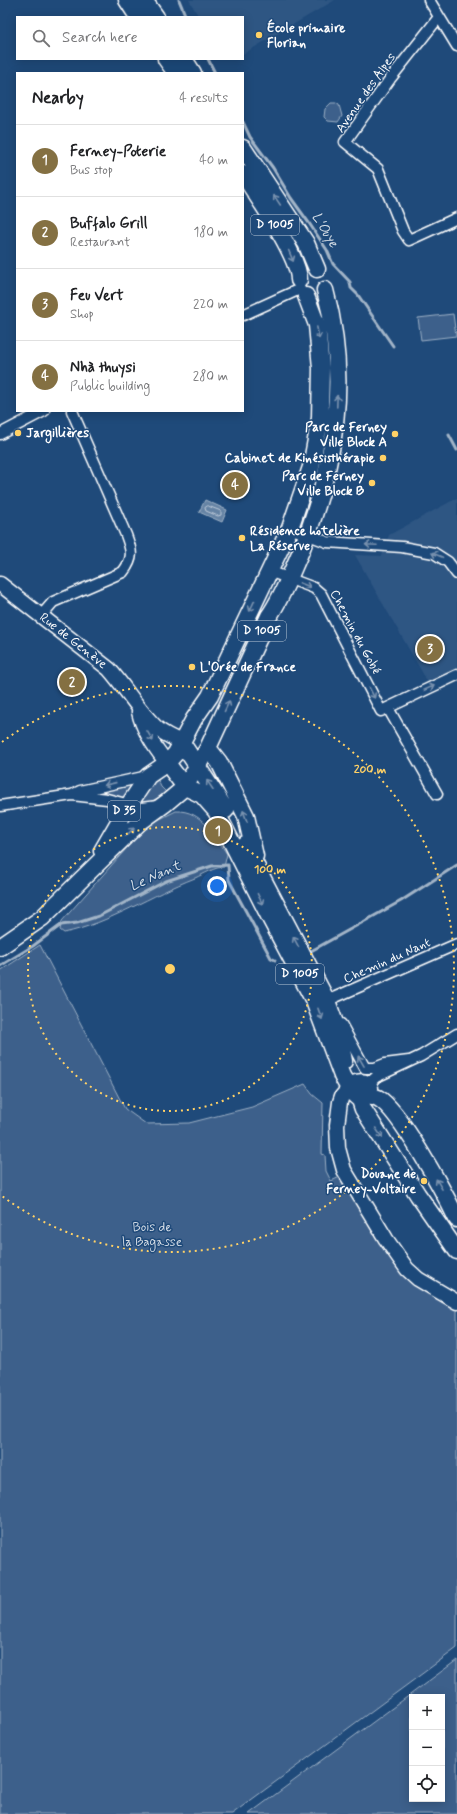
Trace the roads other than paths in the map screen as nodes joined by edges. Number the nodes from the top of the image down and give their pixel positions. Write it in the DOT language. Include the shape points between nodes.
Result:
graph roads {
  1 [pos="127,0"];
  2 [pos="144,0"];
  3 [pos="429,0"];
  4 [pos="137,16"];
  5 [pos="155,16"];
  6 [pos="439,17"];
  7 [pos="457,46"];
  8 [pos="167,60"];
  9 [pos="185,60"];
  10 [pos="175,72"];
  11 [pos="192,72"];
  12 [pos="244,150"];
  13 [pos="244,176"];
  14 [pos="457,218"];
  15 [pos="317,270"];
  16 [pos="302,288"];
  17 [pos="325,290"];
  18 [pos="244,315"];
  19 [pos="42,412"];
  20 [pos="72,412"];
  21 [pos="0,434"];
  22 [pos="290,528"];
  23 [pos="307,535"];
  24 [pos="269,571"];
  25 [pos="457,574"];
  26 [pos="289,579"];
  27 [pos="0,584"];
  28 [pos="41,616"];
  29 [pos="457,675"];
  30 [pos="138,707"];
  31 [pos="384,710"];
  32 [pos="182,743"];
  33 [pos="208,748"];
  34 [pos="167,763"];
  35 [pos="198,767"];
  36 [pos="148,776"];
  37 [pos="185,787"];
  38 [pos="436,794"];
  39 [pos="72,795"];
  40 [pos="166,803"];
  41 [pos="0,806"];
  42 [pos="128,806"];
  43 [pos="258,867"];
  44 [pos="92,868"];
  45 [pos="457,944"];
  46 [pos="0,947"];
  47 [pos="327,1001"];
  48 [pos="457,1034"];
  49 [pos="409,1061"];
  50 [pos="361,1090"];
  51 [pos="457,1219"];
  52 [pos="457,1251"];
  53 [pos="457,1302"];
  1 -- 4 [label="main road"];
  2 -- 5 [label="main road"];
  3 -- 6 [label="street"];
  6 -- 7 [label="street"];
  6 -- 14 [label="street, Avenue des Alpes" via="345,142 378,168 409,240"];
  8 -- 10 [label="main road"];
  9 -- 11 [label="main road"];
  15 -- 12 [label="main road, D 1005, one-way" via="306,243"];
  13 -- 16 [label="main road, D 1005, one-way" via="287,247 298,271"];
  15 -- 16 [label="main road" via="304,272"];
  15 -- 17 [label="main road, D 1005" via="326,279"];
  16 -- 17 [label="main road" via="316,296"];
  16 -- 18 [label="street"];
  16 -- 22 [label="main road, D 1005, one-way" via="314,317 319,340 322,368 320,418 311,467"];
  23 -- 17 [label="main road, D 1005, one-way" via="327,470 337,415 336,351"];
  19 -- 21 [label="street"];
  20 -- 28 [label="street" via="131,546 131,556 123,572 53,602"];
  22 -- 23 [label="street"];
  22 -- 24 [label="main road, D 1005"];
  25 -- 23 [label="street, one-way" via="448,562 434,553 402,547 334,543"];
  23 -- 26 [label="main road, D 1005"];
  24 -- 26 [label="street, Chemin du Gobé"];
  24 -- 32 [label="main road, D 1005, one-way" via="210,696"];
  26 -- 31 [label="street, Chemin du Gobé, one-way" via="314,588 321,594"];
  33 -- 26 [label="main road, D 1005, one-way" via="269,616"];
  27 -- 28 [label="street, Rue de Genève"];
  28 -- 30 [label="street, Rue de Genève" via="109,669"];
  31 -- 29 [label="street, one-way"];
  30 -- 32 [label="street, Rue de Genève" via="157,728"];
  30 -- 34 [label="street, Rue de Genève, one-way" via="141,722"];
  31 -- 38 [label="street, Chemin du Gobé"];
  32 -- 34 [label="main road"];
  32 -- 35 [label="main road"];
  33 -- 35 [label="main road, D 1005"];
  43 -- 33 [label="main road, D 1005, one-way" via="246,816 219,762"];
  34 -- 36 [label="main road, D 35"];
  34 -- 37 [label="main road"];
  35 -- 37 [label="main road"];
  43 -- 35 [label="main road, D 1005, one-way"];
  36 -- 39 [label="street, one-way"];
  36 -- 42 [label="main road, D 35"];
  37 -- 40 [label="main road, D 35"];
  37 -- 50 [label="main road, D 1005, one-way" via="209,801 222,821 314,1001 342,1076"];
  39 -- 41 [label="street"];
  39 -- 42 [label="street" via="107,799"];
  40 -- 42 [label="street" via="146,808"];
  44 -- 40 [label="main road, D 35, one-way" via="140,822"];
  42 -- 44 [label="main road, D 35"];
  47 -- 43 [label="main road, D 1005, one-way"];
  44 -- 46 [label="main road, D 35" via="42,918"];
  45 -- 47 [label="street, Chemin du Nant"];
  49 -- 47 [label="street, one-way" via="365,1068"];
  47 -- 50 [label="main road, D 1005" via="339,1034 343,1059"];
  48 -- 49 [label="street"];
  49 -- 50 [label="street" via="376,1077"];
  51 -- 50 [label="main road, D 1005, one-way" via="432,1172 395,1116 378,1098"];
  50 -- 52 [label="main road, D 1005, one-way" via="363,1109"];
  50 -- 53 [label="street" via="342,1096 338,1117 338,1148 344,1170 407,1269 418,1279"];
}
